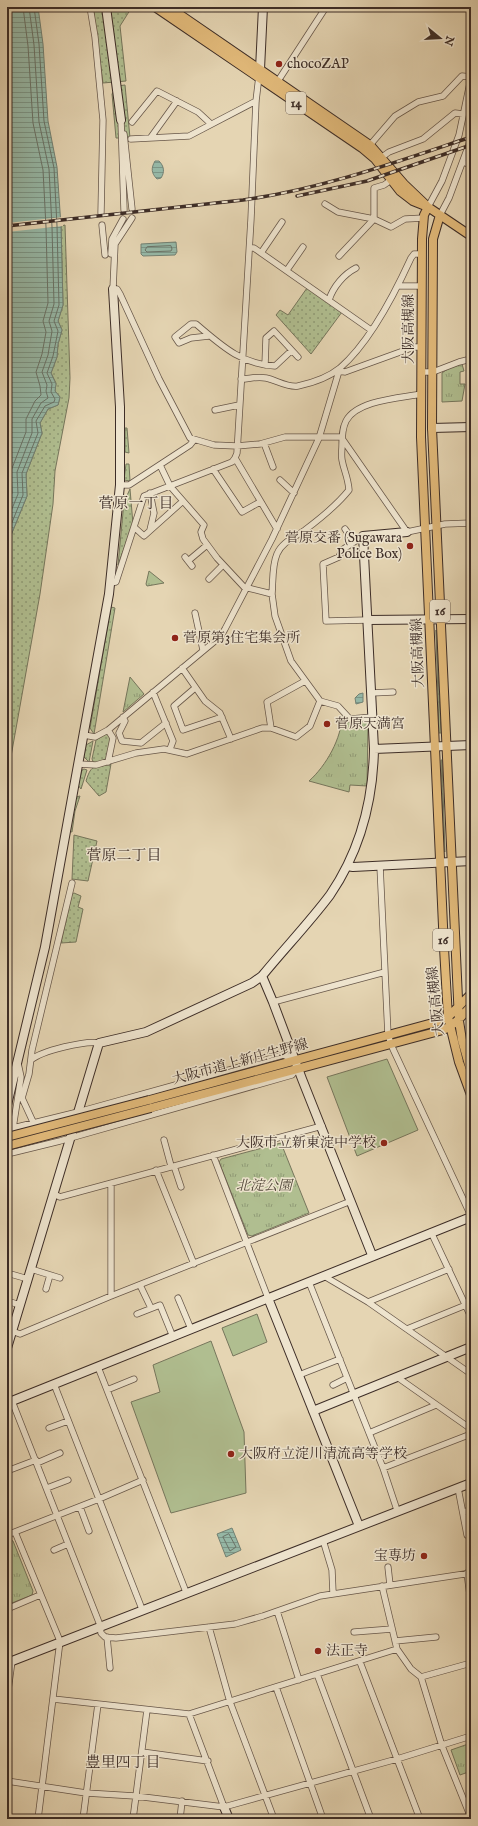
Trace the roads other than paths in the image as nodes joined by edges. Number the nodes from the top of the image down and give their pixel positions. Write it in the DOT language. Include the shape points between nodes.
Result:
graph roads {
  1 [pos="90,7"];
  2 [pos="106,7"];
  3 [pos="155,7"];
  4 [pos="168,7"];
  5 [pos="263,7"];
  6 [pos="326,7"];
  7 [pos="260,74"];
  8 [pos="471,78"];
  9 [pos="276,85"];
  10 [pos="177,101"];
  11 [pos="256,101"];
  12 [pos="463,114"];
  13 [pos="122,120"];
  14 [pos="132,122"];
  15 [pos="211,124"];
  16 [pos="151,137"];
  17 [pos="131,139"];
  18 [pos="471,139"];
  19 [pos="370,145"];
  20 [pos="382,157"];
  21 [pos="463,162"];
  22 [pos="471,165"];
  23 [pos="391,180"];
  24 [pos="325,204"];
  25 [pos="428,207"];
  26 [pos="132,209"];
  27 [pos="124,210"];
  28 [pos="101,213"];
  29 [pos="440,215"];
  30 [pos="132,218"];
  31 [pos="424,218"];
  32 [pos="123,219"];
  33 [pos="374,219"];
  34 [pos="282,222"];
  35 [pos="102,225"];
  36 [pos="471,236"];
  37 [pos="304,247"];
  38 [pos="250,248"];
  39 [pos="260,253"];
  40 [pos="422,254"];
  41 [pos="105,255"];
  42 [pos="339,256"];
  43 [pos="356,268"];
  44 [pos="287,270"];
  45 [pos="398,286"];
  46 [pos="422,286"];
  47 [pos="113,289"];
  48 [pos="329,300"];
  49 [pos="371,330"];
  50 [pos="209,336"];
  51 [pos="422,347"];
  52 [pos="291,351"];
  53 [pos="298,357"];
  54 [pos="242,359"];
  55 [pos="471,359"];
  56 [pos="265,365"];
  57 [pos="340,370"];
  58 [pos="422,372"];
  59 [pos="432,372"];
  60 [pos="241,379"];
  61 [pos="422,394"];
  62 [pos="239,405"];
  63 [pos="215,410"];
  64 [pos="471,427"];
  65 [pos="432,428"];
  66 [pos="341,437"];
  67 [pos="319,438"];
  68 [pos="194,440"];
  69 [pos="264,443"];
  70 [pos="237,446"];
  71 [pos="235,458"];
  72 [pos="160,465"];
  73 [pos="273,467"];
  74 [pos="213,469"];
  75 [pos="280,480"];
  76 [pos="120,485"];
  77 [pos="170,486"];
  78 [pos="150,493"];
  79 [pos="294,493"];
  80 [pos="183,501"];
  81 [pos="260,502"];
  82 [pos="471,523"];
  83 [pos="436,526"];
  84 [pos="134,527"];
  85 [pos="426,528"];
  86 [pos="277,529"];
  87 [pos="345,529"];
  88 [pos="150,530"];
  89 [pos="408,532"];
  90 [pos="363,536"];
  91 [pos="354,542"];
  92 [pos="207,545"];
  93 [pos="188,561"];
  94 [pos="223,565"];
  95 [pos="209,579"];
  96 [pos="110,583"];
  97 [pos="247,588"];
  98 [pos="272,594"];
  99 [pos="195,613"];
  100 [pos="471,619"];
  101 [pos="368,620"];
  102 [pos="430,620"];
  103 [pos="441,620"];
  104 [pos="203,650"];
  105 [pos="182,668"];
  106 [pos="305,681"];
  107 [pos="195,688"];
  108 [pos="153,692"];
  109 [pos="393,692"];
  110 [pos="371,694"];
  111 [pos="320,701"];
  112 [pos="123,717"];
  113 [pos="222,717"];
  114 [pos="372,717"];
  115 [pos="166,723"];
  116 [pos="271,728"];
  117 [pos="108,730"];
  118 [pos="84,735"];
  119 [pos="231,739"];
  120 [pos="471,745"];
  121 [pos="435,746"];
  122 [pos="446,746"];
  123 [pos="170,749"];
  124 [pos="374,749"];
  125 [pos="108,762"];
  126 [pos="79,764"];
  127 [pos="471,861"];
  128 [pos="451,862"];
  129 [pos="440,863"];
  130 [pos="347,866"];
  131 [pos="380,866"];
  132 [pos="72,882"];
  133 [pos="45,947"];
  134 [pos="57,951"];
  135 [pos="385,972"];
  136 [pos="262,976"];
  137 [pos="471,994"];
  138 [pos="273,1002"];
  139 [pos="471,1006"];
  140 [pos="458,1008"];
  141 [pos="448,1017"];
  142 [pos="459,1020"];
  143 [pos="450,1027"];
  144 [pos="388,1035"];
  145 [pos="100,1043"];
  146 [pos="391,1044"];
  147 [pos="32,1060"];
  148 [pos="295,1060"];
  149 [pos="18,1061"];
  150 [pos="298,1068"];
  151 [pos="471,1072"];
  152 [pos="471,1095"];
  153 [pos="150,1104"];
  154 [pos="7,1105"];
  155 [pos="78,1112"];
  156 [pos="34,1124"];
  157 [pos="322,1126"];
  158 [pos="13,1128"];
  159 [pos="7,1137"];
  160 [pos="70,1138"];
  161 [pos="164,1140"];
  162 [pos="7,1146"];
  163 [pos="7,1154"];
  164 [pos="213,1155"];
  165 [pos="173,1166"];
  166 [pos="156,1170"];
  167 [pos="112,1183"];
  168 [pos="181,1186"];
  169 [pos="54,1194"];
  170 [pos="351,1201"];
  171 [pos="471,1216"];
  172 [pos="431,1232"];
  173 [pos="247,1242"];
  174 [pos="372,1256"];
  175 [pos="194,1264"];
  176 [pos="449,1269"];
  177 [pos="31,1270"];
  178 [pos="7,1273"];
  179 [pos="50,1275"];
  180 [pos="324,1276"];
  181 [pos="60,1278"];
  182 [pos="28,1279"];
  183 [pos="309,1282"];
  184 [pos="140,1285"];
  185 [pos="46,1290"];
  186 [pos="111,1296"];
  187 [pos="178,1298"];
  188 [pos="268,1298"];
  189 [pos="7,1301"];
  190 [pos="368,1302"];
  191 [pos="20,1305"];
  192 [pos="466,1305"];
  193 [pos="151,1308"];
  194 [pos="137,1314"];
  195 [pos="471,1316"];
  196 [pos="191,1329"];
  197 [pos="407,1329"];
  198 [pos="12,1331"];
  199 [pos="173,1337"];
  200 [pos="471,1347"];
  201 [pos="7,1348"];
  202 [pos="446,1357"];
  203 [pos="340,1359"];
  204 [pos="98,1367"];
  205 [pos="471,1374"];
  206 [pos="299,1375"];
  207 [pos="397,1377"];
  208 [pos="348,1378"];
  209 [pos="134,1379"];
  210 [pos="54,1384"];
  211 [pos="333,1385"];
  212 [pos="107,1390"];
  213 [pos="354,1394"];
  214 [pos="9,1402"];
  215 [pos="436,1405"];
  216 [pos="313,1411"];
  217 [pos="68,1421"];
  218 [pos="49,1428"];
  219 [pos="471,1429"];
  220 [pos="369,1433"];
  221 [pos="471,1434"];
  222 [pos="60,1454"];
  223 [pos="37,1462"];
  224 [pos="383,1468"];
  225 [pos="7,1471"];
  226 [pos="68,1480"];
  227 [pos="142,1480"];
  228 [pos="471,1483"];
  229 [pos="47,1488"];
  230 [pos="458,1488"];
  231 [pos="99,1499"];
  232 [pos="80,1507"];
  233 [pos="471,1509"];
  234 [pos="397,1510"];
  235 [pos="462,1513"];
  236 [pos="56,1516"];
  237 [pos="359,1526"];
  238 [pos="89,1531"];
  239 [pos="16,1532"];
  240 [pos="471,1534"];
  241 [pos="7,1535"];
  242 [pos="323,1540"];
  243 [pos="68,1544"];
  244 [pos="54,1550"];
  245 [pos="388,1567"];
  246 [pos="469,1573"];
  247 [pos="390,1585"];
  248 [pos="382,1586"];
  249 [pos="186,1592"];
  250 [pos="333,1594"];
  251 [pos="40,1595"];
  252 [pos="7,1609"];
  253 [pos="142,1609"];
  254 [pos="278,1611"];
  255 [pos="100,1625"];
  256 [pos="209,1627"];
  257 [pos="392,1629"];
  258 [pos="354,1632"];
  259 [pos="471,1635"];
  260 [pos="107,1636"];
  261 [pos="436,1636"];
  262 [pos="60,1641"];
  263 [pos="395,1641"];
  264 [pos="397,1649"];
  265 [pos="10,1662"];
  266 [pos="360,1662"];
  267 [pos="471,1663"];
  268 [pos="110,1668"];
  269 [pos="318,1674"];
  270 [pos="422,1677"];
  271 [pos="299,1680"];
  272 [pos="276,1687"];
  273 [pos="7,1698"];
  274 [pos="52,1699"];
  275 [pos="230,1702"];
  276 [pos="98,1704"];
  277 [pos="147,1710"];
  278 [pos="190,1714"];
  279 [pos="471,1736"];
  280 [pos="442,1746"];
  281 [pos="142,1752"];
  282 [pos="397,1759"];
  283 [pos="208,1761"];
  284 [pos="353,1771"];
  285 [pos="7,1781"];
  286 [pos="309,1783"];
  287 [pos="42,1786"];
  288 [pos="86,1793"];
  289 [pos="136,1796"];
  290 [pos="265,1796"];
  291 [pos="182,1801"];
  292 [pos="224,1807"];
  293 [pos="471,1818"];
  294 [pos="38,1819"];
  295 [pos="84,1819"];
  296 [pos="132,1819"];
  297 [pos="180,1819"];
  298 [pos="229,1819"];
  299 [pos="274,1819"];
  300 [pos="323,1819"];
  301 [pos="371,1819"];
  302 [pos="420,1819"];
  1 -- 28 [label="street" via="103,120"];
  2 -- 13 [label="street"];
  3 -- 7 [label="main road, 14"];
  4 -- 7 [label="main road, 14"];
  5 -- 7 [label="street"];
  6 -- 9 [label="street"];
  7 -- 9 [label="main road, 14"];
  7 -- 11 [label="street"];
  8 -- 12 [label="street"];
  8 -- 19 [label="street" via="462,76 443,96 418,102 395,116"];
  9 -- 19 [label="main road, 14"];
  9 -- 23 [label="main road, 14" via="362,148 375,159"];
  10 -- 14 [label="street" via="157,91"];
  10 -- 15 [label="street" via="198,112"];
  10 -- 16 [label="street"];
  11 -- 15 [label="street"];
  11 -- 38 [label="street"];
  12 -- 20 [label="street" via="455,112 423,139"];
  12 -- 25 [label="street" via="459,135 442,181"];
  13 -- 26 [label="street"];
  13 -- 27 [label="street"];
  15 -- 16 [label="street" via="189,136"];
  16 -- 17 [label="street"];
  18 -- 21 [label="street"];
  19 -- 20 [label="main road, 14"];
  20 -- 25 [label="main road, 14" via="404,184"];
  21 -- 22 [label="street"];
  21 -- 29 [label="street"];
  23 -- 25 [label="main road, 14" via="413,201"];
  23 -- 33 [label="street" via="374,188"];
  24 -- 33 [label="street" via="338,212"];
  25 -- 29 [label="main road, 14"];
  25 -- 31 [label="main road, 大阪高槻線 / 16"];
  29 -- 36 [label="main road, 14"];
  29 -- 59 [label="main road, 大阪高槻線 / 16" via="433,239"];
  30 -- 47 [label="street" via="116,244"];
  31 -- 33 [label="street" via="405,219 391,227"];
  31 -- 40 [label="main road, 大阪高槻線 / 16"];
  32 -- 47 [label="street" via="111,243"];
  33 -- 42 [label="street"];
  34 -- 39 [label="street"];
  35 -- 41 [label="street"];
  37 -- 44 [label="street"];
  38 -- 39 [label="street"];
  38 -- 54 [label="street"];
  39 -- 44 [label="street"];
  40 -- 45 [label="street" via="414,254"];
  40 -- 46 [label="main road, 大阪高槻線 / 16"];
  43 -- 48 [label="street" via="331,292"];
  44 -- 48 [label="street"];
  45 -- 46 [label="street"];
  45 -- 49 [label="street"];
  46 -- 51 [label="main road, 大阪高槻線 / 16"];
  47 -- 68 [label="street" via="117,289 120,294 159,379 190,438"];
  47 -- 76 [label="street" via="120,407"];
  48 -- 49 [label="street"];
  49 -- 57 [label="street"];
  50 -- 50 [label="street" via="196,324 191,324 175,337 179,343 191,338"];
  50 -- 54 [label="street"];
  51 -- 57 [label="street" via="414,347 345,372"];
  51 -- 58 [label="main road, 大阪高槻線 / 16"];
  52 -- 53 [label="street"];
  52 -- 56 [label="street" via="275,366"];
  52 -- 56 [label="street" via="274,331 266,338"];
  54 -- 56 [label="street"];
  54 -- 60 [label="street"];
  55 -- 59 [label="street"];
  57 -- 60 [label="street" via="297,386 264,378"];
  57 -- 67 [label="street"];
  58 -- 59 [label="street"];
  58 -- 61 [label="main road, 大阪高槻線 / 16"];
  59 -- 65 [label="main road, 大阪高槻線 / 16"];
  60 -- 62 [label="street"];
  61 -- 66 [label="street" via="379,400 353,413 346,420"];
  61 -- 85 [label="main road, 大阪高槻線 / 16" via="421,437"];
  62 -- 63 [label="street"];
  62 -- 70 [label="street"];
  64 -- 65 [label="street"];
  65 -- 83 [label="main road, 大阪高槻線 / 16"];
  66 -- 67 [label="street"];
  66 -- 89 [label="street"];
  66 -- 98 [label="street" via="342,460 349,490 335,505 282,546 275,562"];
  67 -- 69 [label="street" via="285,437"];
  67 -- 79 [label="street"];
  68 -- 70 [label="street" via="214,446"];
  68 -- 72 [label="street"];
  69 -- 70 [label="street"];
  69 -- 73 [label="street"];
  70 -- 71 [label="street"];
  71 -- 74 [label="street"];
  71 -- 81 [label="street"];
  72 -- 76 [label="street" via="129,485"];
  72 -- 77 [label="street"];
  74 -- 77 [label="street"];
  74 -- 81 [label="street" via="242,512"];
  75 -- 79 [label="street"];
  76 -- 96 [label="street"];
  77 -- 78 [label="street"];
  77 -- 80 [label="street"];
  78 -- 84 [label="street" via="144,496"];
  78 -- 88 [label="street" via="154,513"];
  79 -- 86 [label="street"];
  80 -- 88 [label="street"];
  80 -- 92 [label="street" via="204,525 201,532"];
  81 -- 86 [label="street"];
  82 -- 83 [label="street"];
  83 -- 85 [label="street"];
  83 -- 103 [label="main road, 大阪高槻線 / 16"];
  84 -- 88 [label="street" via="142,536"];
  84 -- 96 [label="street" via="116,582"];
  85 -- 89 [label="street"];
  85 -- 102 [label="main road, 大阪高槻線 / 16"];
  86 -- 97 [label="street"];
  87 -- 91 [label="street"];
  89 -- 90 [label="street"];
  90 -- 91 [label="street"];
  90 -- 101 [label="street"];
  91 -- 101 [label="street" via="342,550 339,557 323,564 326,621"];
  92 -- 93 [label="street"];
  92 -- 94 [label="street"];
  94 -- 95 [label="street"];
  94 -- 97 [label="street"];
  96 -- 118 [label="street"];
  97 -- 98 [label="street"];
  97 -- 104 [label="street" via="221,636"];
  98 -- 106 [label="street" via="275,616 291,661"];
  99 -- 104 [label="street"];
  100 -- 103 [label="street"];
  101 -- 102 [label="street"];
  101 -- 110 [label="street"];
  102 -- 103 [label="street"];
  102 -- 121 [label="main road, 大阪高槻線 / 16"];
  103 -- 122 [label="main road, 大阪高槻線 / 16"];
  104 -- 105 [label="street"];
  105 -- 107 [label="street"];
  105 -- 108 [label="street"];
  106 -- 111 [label="street"];
  106 -- 116 [label="street" via="267,702"];
  107 -- 113 [label="street"];
  107 -- 113 [label="street" via="174,706 183,730"];
  108 -- 112 [label="street"];
  108 -- 115 [label="street"];
  109 -- 110 [label="street"];
  110 -- 114 [label="street"];
  111 -- 114 [label="street" via="338,706 350,719"];
  111 -- 116 [label="street" via="310,726 296,737"];
  112 -- 115 [label="street" via="125,722 119,733 122,741 141,743"];
  112 -- 117 [label="street"];
  113 -- 119 [label="street"];
  114 -- 124 [label="street"];
  115 -- 123 [label="street" via="173,741"];
  116 -- 119 [label="street" via="255,730"];
  117 -- 118 [label="street" via="95,737"];
  117 -- 125 [label="street" via="113,738"];
  118 -- 126 [label="street"];
  119 -- 123 [label="street" via="187,754"];
  120 -- 122 [label="street"];
  121 -- 122 [label="street"];
  121 -- 124 [label="street"];
  121 -- 129 [label="main road, 大阪高槻線 / 16"];
  122 -- 128 [label="main road, 大阪高槻線 / 16"];
  123 -- 125 [label="street" via="136,754"];
  124 -- 130 [label="street" via="369,803 360,835"];
  125 -- 126 [label="street" via="96,765"];
  126 -- 133 [label="street"];
  127 -- 128 [label="street"];
  128 -- 129 [label="street"];
  128 -- 140 [label="main road, 大阪高槻線 / 16"];
  129 -- 131 [label="street"];
  129 -- 141 [label="main road, 大阪高槻線 / 16"];
  130 -- 131 [label="street"];
  130 -- 136 [label="street" via="330,894"];
  131 -- 135 [label="street"];
  132 -- 134 [label="street"];
  133 -- 134 [label="street"];
  133 -- 149 [label="street"];
  134 -- 147 [label="street" via="32,1050"];
  135 -- 138 [label="street"];
  135 -- 144 [label="street"];
  136 -- 138 [label="street"];
  136 -- 145 [label="street" via="146,1032"];
  137 -- 140 [label="main road, 大阪市道上新庄生野線"];
  138 -- 148 [label="street"];
  139 -- 142 [label="main road, 大阪市道上新庄生野線"];
  140 -- 141 [label="main road, 大阪市道上新庄生野線"];
  140 -- 142 [label="main road, 大阪高槻線 / 16"];
  141 -- 143 [label="main road, 大阪高槻線 / 16"];
  141 -- 144 [label="main road, 大阪市道上新庄生野線"];
  142 -- 143 [label="main road, 大阪市道上新庄生野線"];
  142 -- 151 [label="main road, 大阪高槻線 / 16"];
  143 -- 146 [label="main road, 大阪市道上新庄生野線"];
  143 -- 152 [label="main road, 大阪高槻線 / 16"];
  144 -- 146 [label="street"];
  144 -- 148 [label="main road, 大阪市道上新庄生野線"];
  145 -- 147 [label="street" via="90,1042 49,1052"];
  145 -- 155 [label="street"];
  146 -- 150 [label="main road, 大阪市道上新庄生野線"];
  146 -- 171 [label="street"];
  147 -- 156 [label="street" via="22,1098"];
  148 -- 150 [label="street"];
  148 -- 153 [label="main road, 大阪市道上新庄生野線"];
  148 -- 155 [label="street" via="283,1055"];
  149 -- 154 [label="street"];
  149 -- 158 [label="street" via="21,1077"];
  150 -- 153 [label="main road, 大阪市道上新庄生野線"];
  150 -- 157 [label="street"];
  150 -- 160 [label="street" via="292,1075"];
  153 -- 159 [label="main road, 大阪市道上新庄生野線, bridge"];
  153 -- 162 [label="main road, 大阪市道上新庄生野線, bridge"];
  155 -- 156 [label="street"];
  155 -- 160 [label="street"];
  156 -- 158 [label="street"];
  157 -- 164 [label="street"];
  157 -- 170 [label="street"];
  158 -- 162 [label="street"];
  160 -- 163 [label="street"];
  160 -- 169 [label="street"];
  161 -- 165 [label="street"];
  164 -- 165 [label="street"];
  164 -- 173 [label="street"];
  165 -- 166 [label="street"];
  165 -- 168 [label="street"];
  166 -- 167 [label="street"];
  166 -- 175 [label="street"];
  167 -- 169 [label="street" via="60,1197"];
  167 -- 186 [label="street"];
  169 -- 177 [label="street"];
  170 -- 173 [label="street"];
  170 -- 174 [label="street"];
  171 -- 172 [label="street"];
  172 -- 174 [label="street"];
  172 -- 176 [label="street"];
  173 -- 175 [label="street"];
  173 -- 188 [label="street"];
  174 -- 180 [label="street"];
  175 -- 184 [label="street"];
  176 -- 190 [label="street"];
  176 -- 192 [label="street"];
  177 -- 179 [label="street"];
  177 -- 182 [label="street"];
  178 -- 182 [label="street"];
  179 -- 181 [label="street"];
  179 -- 185 [label="street"];
  180 -- 183 [label="street"];
  180 -- 190 [label="street"];
  182 -- 191 [label="street"];
  183 -- 188 [label="street"];
  183 -- 203 [label="street"];
  184 -- 186 [label="street"];
  184 -- 193 [label="street"];
  186 -- 198 [label="street" via="20,1334"];
  187 -- 196 [label="street"];
  188 -- 196 [label="street"];
  188 -- 206 [label="street"];
  189 -- 191 [label="street"];
  190 -- 197 [label="street"];
  191 -- 198 [label="street"];
  192 -- 195 [label="street"];
  192 -- 197 [label="street"];
  193 -- 194 [label="street"];
  193 -- 199 [label="street" via="160,1305"];
  196 -- 199 [label="street"];
  197 -- 202 [label="street"];
  198 -- 201 [label="street"];
  199 -- 204 [label="street"];
  200 -- 202 [label="street"];
  202 -- 205 [label="street"];
  202 -- 207 [label="street"];
  203 -- 206 [label="street"];
  203 -- 208 [label="street"];
  204 -- 210 [label="street"];
  204 -- 212 [label="street"];
  206 -- 216 [label="street"];
  207 -- 213 [label="street"];
  207 -- 215 [label="street"];
  208 -- 211 [label="street"];
  208 -- 213 [label="street"];
  209 -- 212 [label="street"];
  210 -- 214 [label="street"];
  210 -- 217 [label="street"];
  212 -- 227 [label="street"];
  213 -- 216 [label="street"];
  213 -- 220 [label="street"];
  214 -- 223 [label="street"];
  215 -- 219 [label="street"];
  215 -- 220 [label="street"];
  216 -- 237 [label="street"];
  217 -- 218 [label="street"];
  217 -- 231 [label="street"];
  220 -- 224 [label="street"];
  221 -- 224 [label="street"];
  222 -- 223 [label="street"];
  223 -- 225 [label="street"];
  223 -- 229 [label="street"];
  224 -- 234 [label="street"];
  226 -- 229 [label="street"];
  227 -- 231 [label="street"];
  227 -- 249 [label="street"];
  228 -- 230 [label="street"];
  229 -- 236 [label="street"];
  230 -- 234 [label="street"];
  230 -- 235 [label="street"];
  231 -- 232 [label="street"];
  231 -- 253 [label="street"];
  232 -- 236 [label="street"];
  232 -- 238 [label="street"];
  233 -- 235 [label="street"];
  234 -- 237 [label="street"];
  235 -- 240 [label="street" via="467,1535"];
  236 -- 239 [label="street"];
  236 -- 243 [label="street"];
  237 -- 242 [label="street"];
  239 -- 241 [label="street"];
  239 -- 251 [label="street"];
  242 -- 249 [label="street"];
  242 -- 250 [label="street" via="332,1570"];
  243 -- 244 [label="street"];
  243 -- 255 [label="street"];
  245 -- 247 [label="street"];
  246 -- 247 [label="street"];
  246 -- 259 [label="street"];
  247 -- 248 [label="street"];
  248 -- 250 [label="street"];
  248 -- 257 [label="street"];
  249 -- 253 [label="street"];
  250 -- 254 [label="street"];
  251 -- 252 [label="street"];
  251 -- 262 [label="street"];
  253 -- 255 [label="street"];
  254 -- 256 [label="street" via="235,1624"];
  254 -- 271 [label="street"];
  255 -- 260 [label="street" via="101,1633"];
  255 -- 262 [label="street"];
  256 -- 260 [label="street" via="116,1638"];
  256 -- 275 [label="street"];
  257 -- 258 [label="street"];
  257 -- 263 [label="street"];
  260 -- 268 [label="street"];
  261 -- 263 [label="street"];
  262 -- 265 [label="street"];
  262 -- 274 [label="street"];
  263 -- 264 [label="street"];
  264 -- 266 [label="street"];
  264 -- 270 [label="street" via="411,1668"];
  265 -- 273 [label="street"];
  266 -- 269 [label="street"];
  266 -- 282 [label="street"];
  267 -- 270 [label="street"];
  269 -- 271 [label="street"];
  269 -- 284 [label="street"];
  270 -- 280 [label="street"];
  271 -- 272 [label="street"];
  272 -- 275 [label="street"];
  272 -- 286 [label="street"];
  274 -- 276 [label="street"];
  274 -- 287 [label="street"];
  275 -- 278 [label="street"];
  275 -- 290 [label="street"];
  276 -- 277 [label="street"];
  276 -- 288 [label="street"];
  277 -- 278 [label="street"];
  277 -- 281 [label="street"];
  278 -- 283 [label="street"];
  279 -- 280 [label="street"];
  280 -- 282 [label="street"];
  280 -- 293 [label="street"];
  281 -- 283 [label="street"];
  281 -- 289 [label="street"];
  282 -- 284 [label="street"];
  282 -- 302 [label="street"];
  283 -- 292 [label="street"];
  284 -- 286 [label="street"];
  284 -- 301 [label="street"];
  285 -- 287 [label="street"];
  286 -- 290 [label="street"];
  286 -- 300 [label="street"];
  287 -- 288 [label="street"];
  287 -- 294 [label="street"];
  288 -- 289 [label="street"];
  288 -- 295 [label="street"];
  289 -- 291 [label="street"];
  289 -- 296 [label="street"];
  290 -- 292 [label="street"];
  290 -- 299 [label="street"];
  291 -- 292 [label="street"];
  291 -- 297 [label="street"];
  292 -- 298 [label="street"];
}
